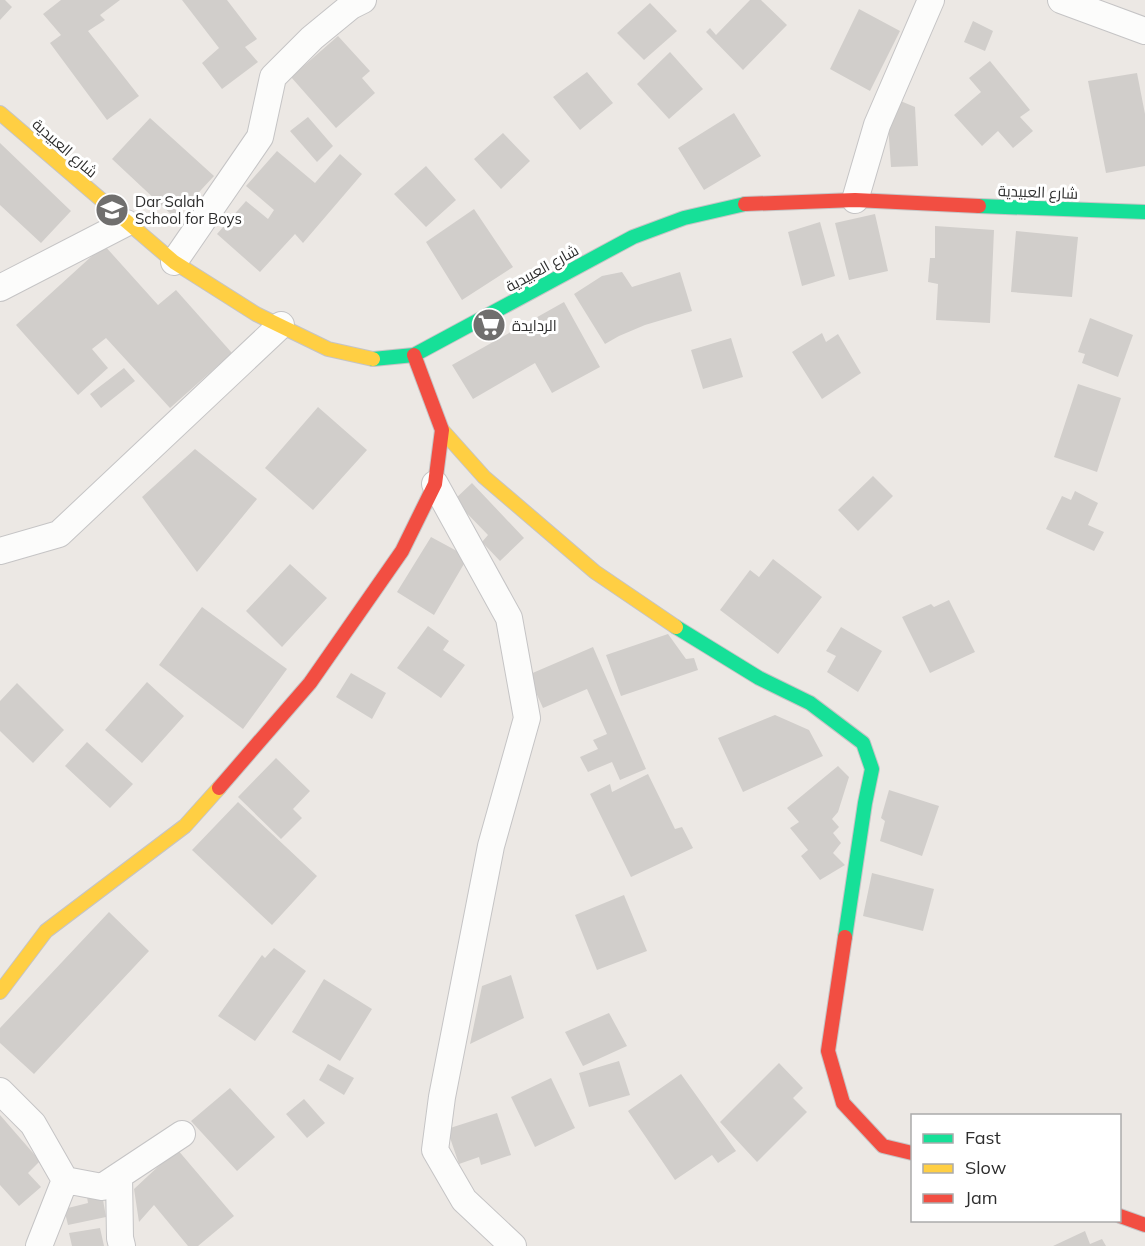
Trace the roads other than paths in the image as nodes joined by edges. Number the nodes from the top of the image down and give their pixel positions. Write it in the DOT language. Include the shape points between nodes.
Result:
graph roads {
  1 [pos="363,0"];
  2 [pos="931,0"];
  3 [pos="1061,0"];
  4 [pos="1145,31"];
  5 [pos="0,113"];
  6 [pos="855,200"];
  7 [pos="1145,212"];
  8 [pos="126,223"];
  9 [pos="174,262"];
  10 [pos="0,288"];
  11 [pos="280,326"];
  12 [pos="414,355"];
  13 [pos="442,430"];
  14 [pos="435,484"];
  15 [pos="0,551"];
  16 [pos="0,992"];
  17 [pos="0,1090"];
  18 [pos="182,1134"];
  19 [pos="911,1153"];
  20 [pos="119,1176"];
  21 [pos="65,1180"];
  22 [pos="1121,1217"];
  23 [pos="1145,1225"];
  24 [pos="39,1246"];
  25 [pos="122,1246"];
  26 [pos="513,1246"];
  1 -- 9 [label="street" via="312,38 273,77 260,137"];
  2 -- 6 [label="street" via="877,125"];
  3 -- 4 [label="street"];
  5 -- 8 [label="street, شارع العبيدية"];
  6 -- 7 [label="street, شارع العبيدية"];
  6 -- 12 [label="street, شارع العبيدية" via="752,202 684,219 633,237"];
  8 -- 9 [label="street, شارع العبيدية"];
  8 -- 10 [label="street"];
  9 -- 11 [label="street, شارع العبيدية"];
  11 -- 12 [label="street, شارع العبيدية" via="328,349 371,359"];
  11 -- 15 [label="street" via="59,534"];
  12 -- 13 [label="street"];
  13 -- 14 [label="street"];
  13 -- 19 [label="street" via="484,477 595,572 759,678 810,704 863,743 872,769 828,1051 843,1103 883,1146"];
  14 -- 16 [label="street" via="402,551 310,683 257,746 185,826 46,930"];
  14 -- 26 [label="street" via="509,618 527,718 491,846 435,1150 464,1200"];
  17 -- 21 [label="street" via="33,1125"];
  18 -- 20 [label="street"];
  20 -- 21 [label="street" via="102,1187"];
  20 -- 25 [label="street"];
  21 -- 24 [label="street"];
  22 -- 23 [label="street"];
}
